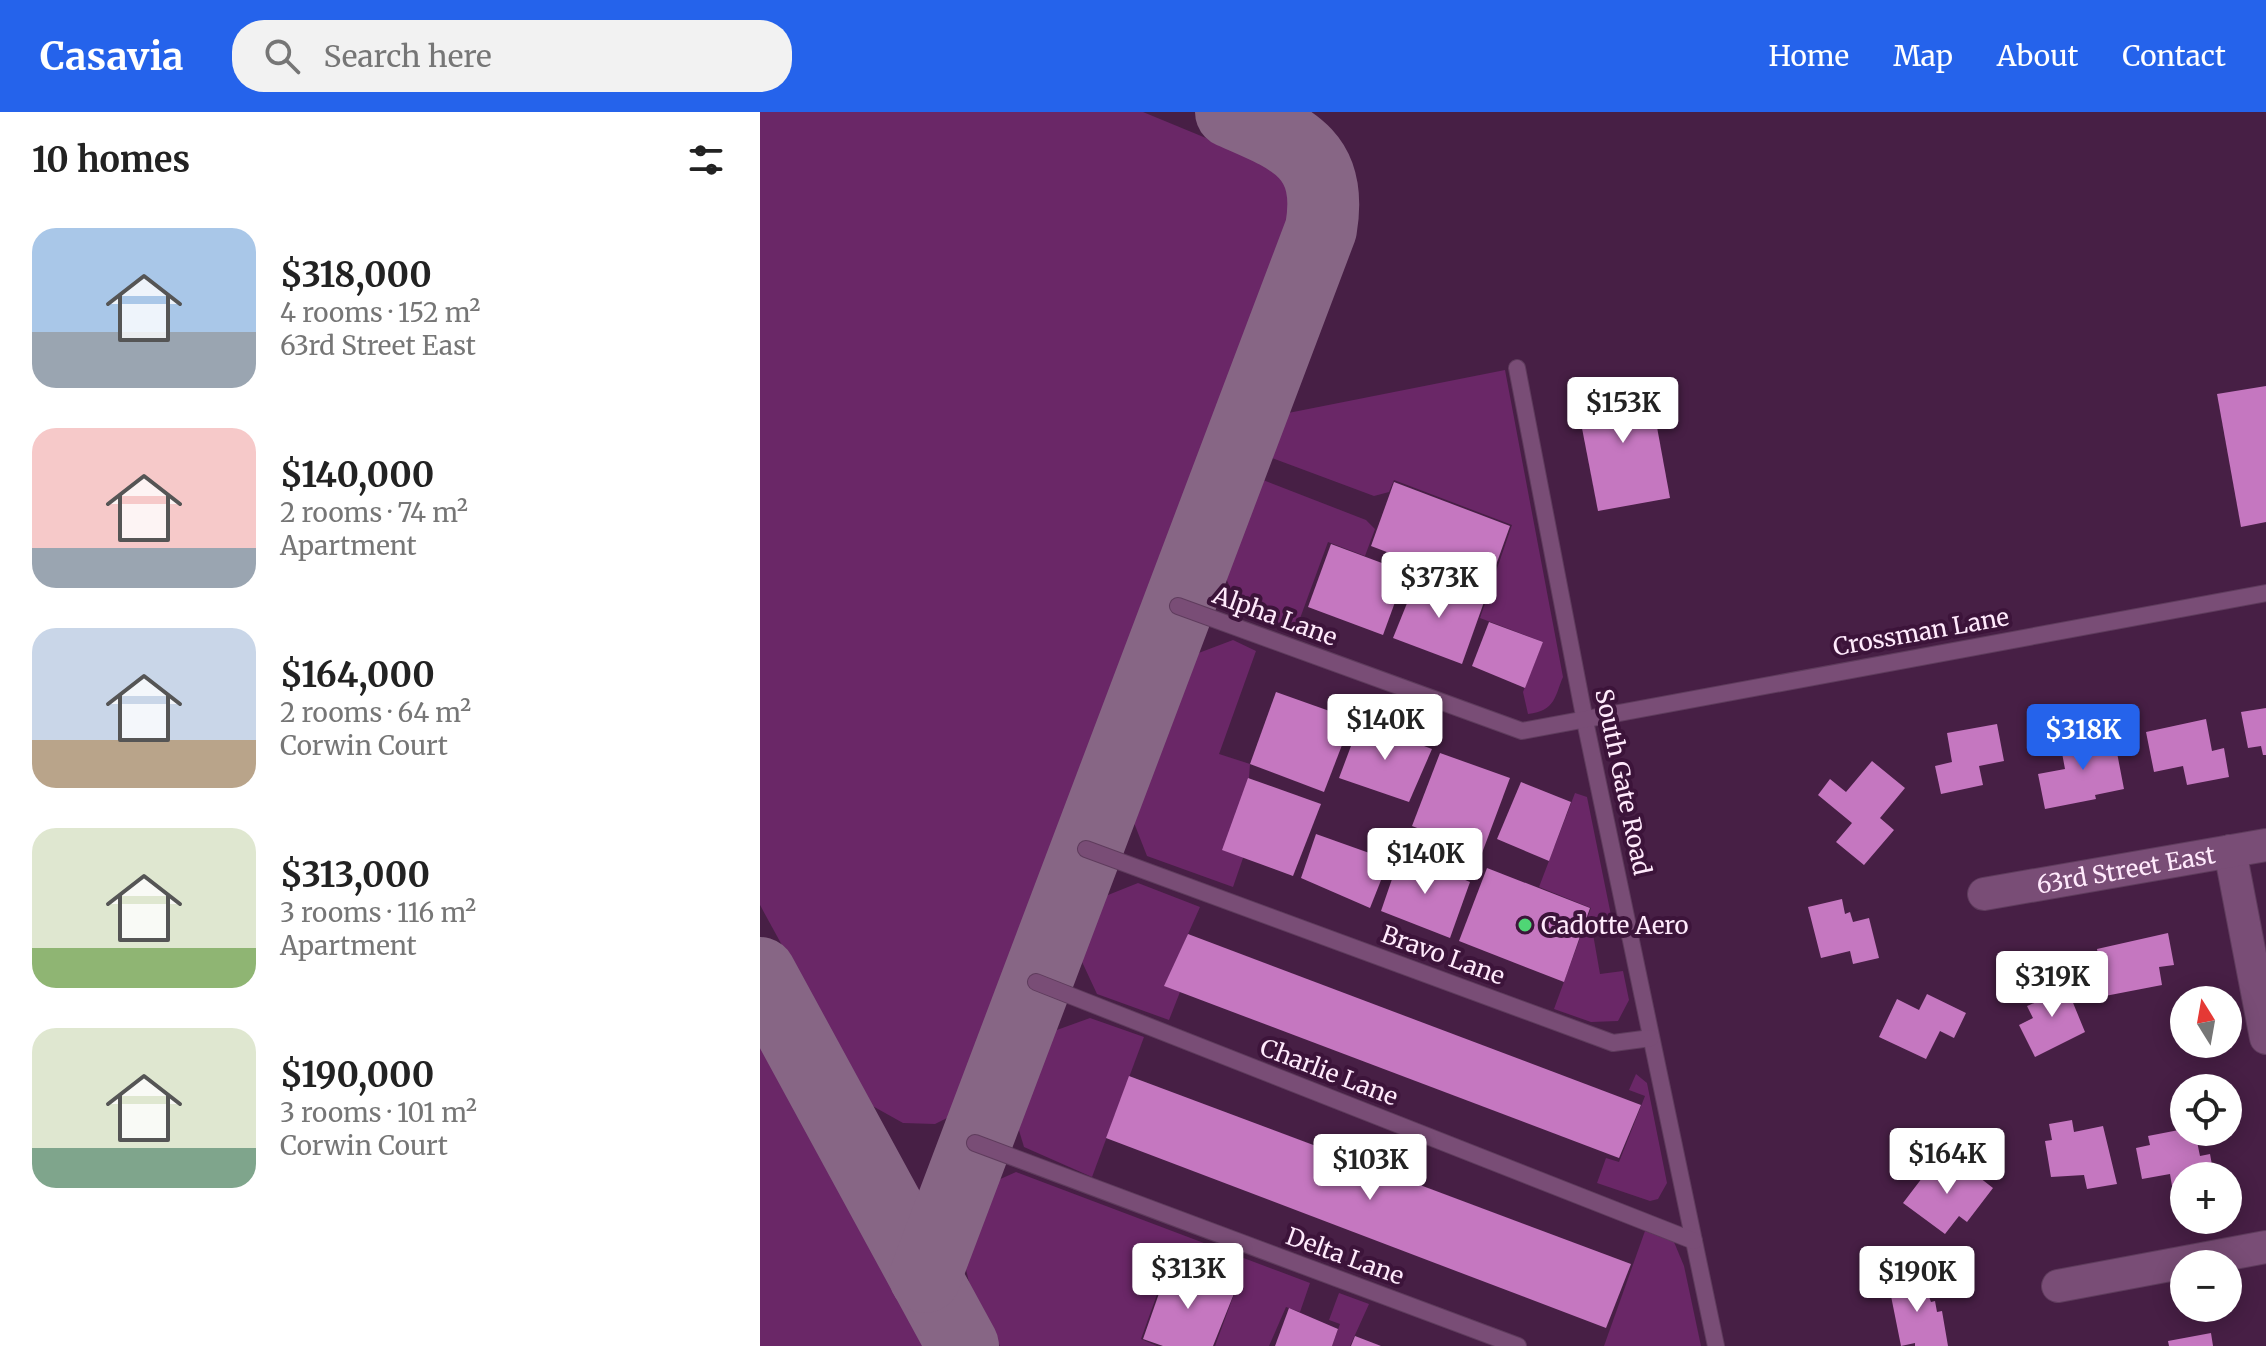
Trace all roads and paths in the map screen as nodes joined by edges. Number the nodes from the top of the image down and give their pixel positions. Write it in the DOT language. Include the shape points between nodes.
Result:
graph roads {
  1 [pos="1517,368"];
  2 [pos="2266,593"];
  3 [pos="1178,606"];
  4 [pos="1585,721"];
  5 [pos="2266,845"];
  6 [pos="1086,849"];
  7 [pos="2230,851"];
  8 [pos="1984,894"];
  9 [pos="1036,982"];
  10 [pos="1651,1038"];
  11 [pos="2266,1038"];
  12 [pos="975,1143"];
  13 [pos="1694,1241"];
  14 [pos="2266,1247"];
  15 [pos="2058,1286"];
  16 [pos="1518,1346"];
  17 [pos="1716,1346"];
  1 -- 4 [label="lane, South Gate Road"];
  2 -- 4 [label="lane, Crossman Lane"];
  3 -- 4 [label="lane, Alpha Lane" via="1522,731"];
  4 -- 10 [label="lane, South Gate Road"];
  5 -- 7 [label="street, 63rd Street East"];
  6 -- 10 [label="lane, Bravo Lane" via="1613,1043"];
  7 -- 8 [label="street, 63rd Street East"];
  7 -- 11 [label="street"];
  9 -- 13 [label="lane, Charlie Lane"];
  10 -- 13 [label="lane, South Gate Road"];
  12 -- 16 [label="lane, Delta Lane"];
  13 -- 17 [label="lane, South Gate Road"];
  14 -- 15 [label="street"];
}
